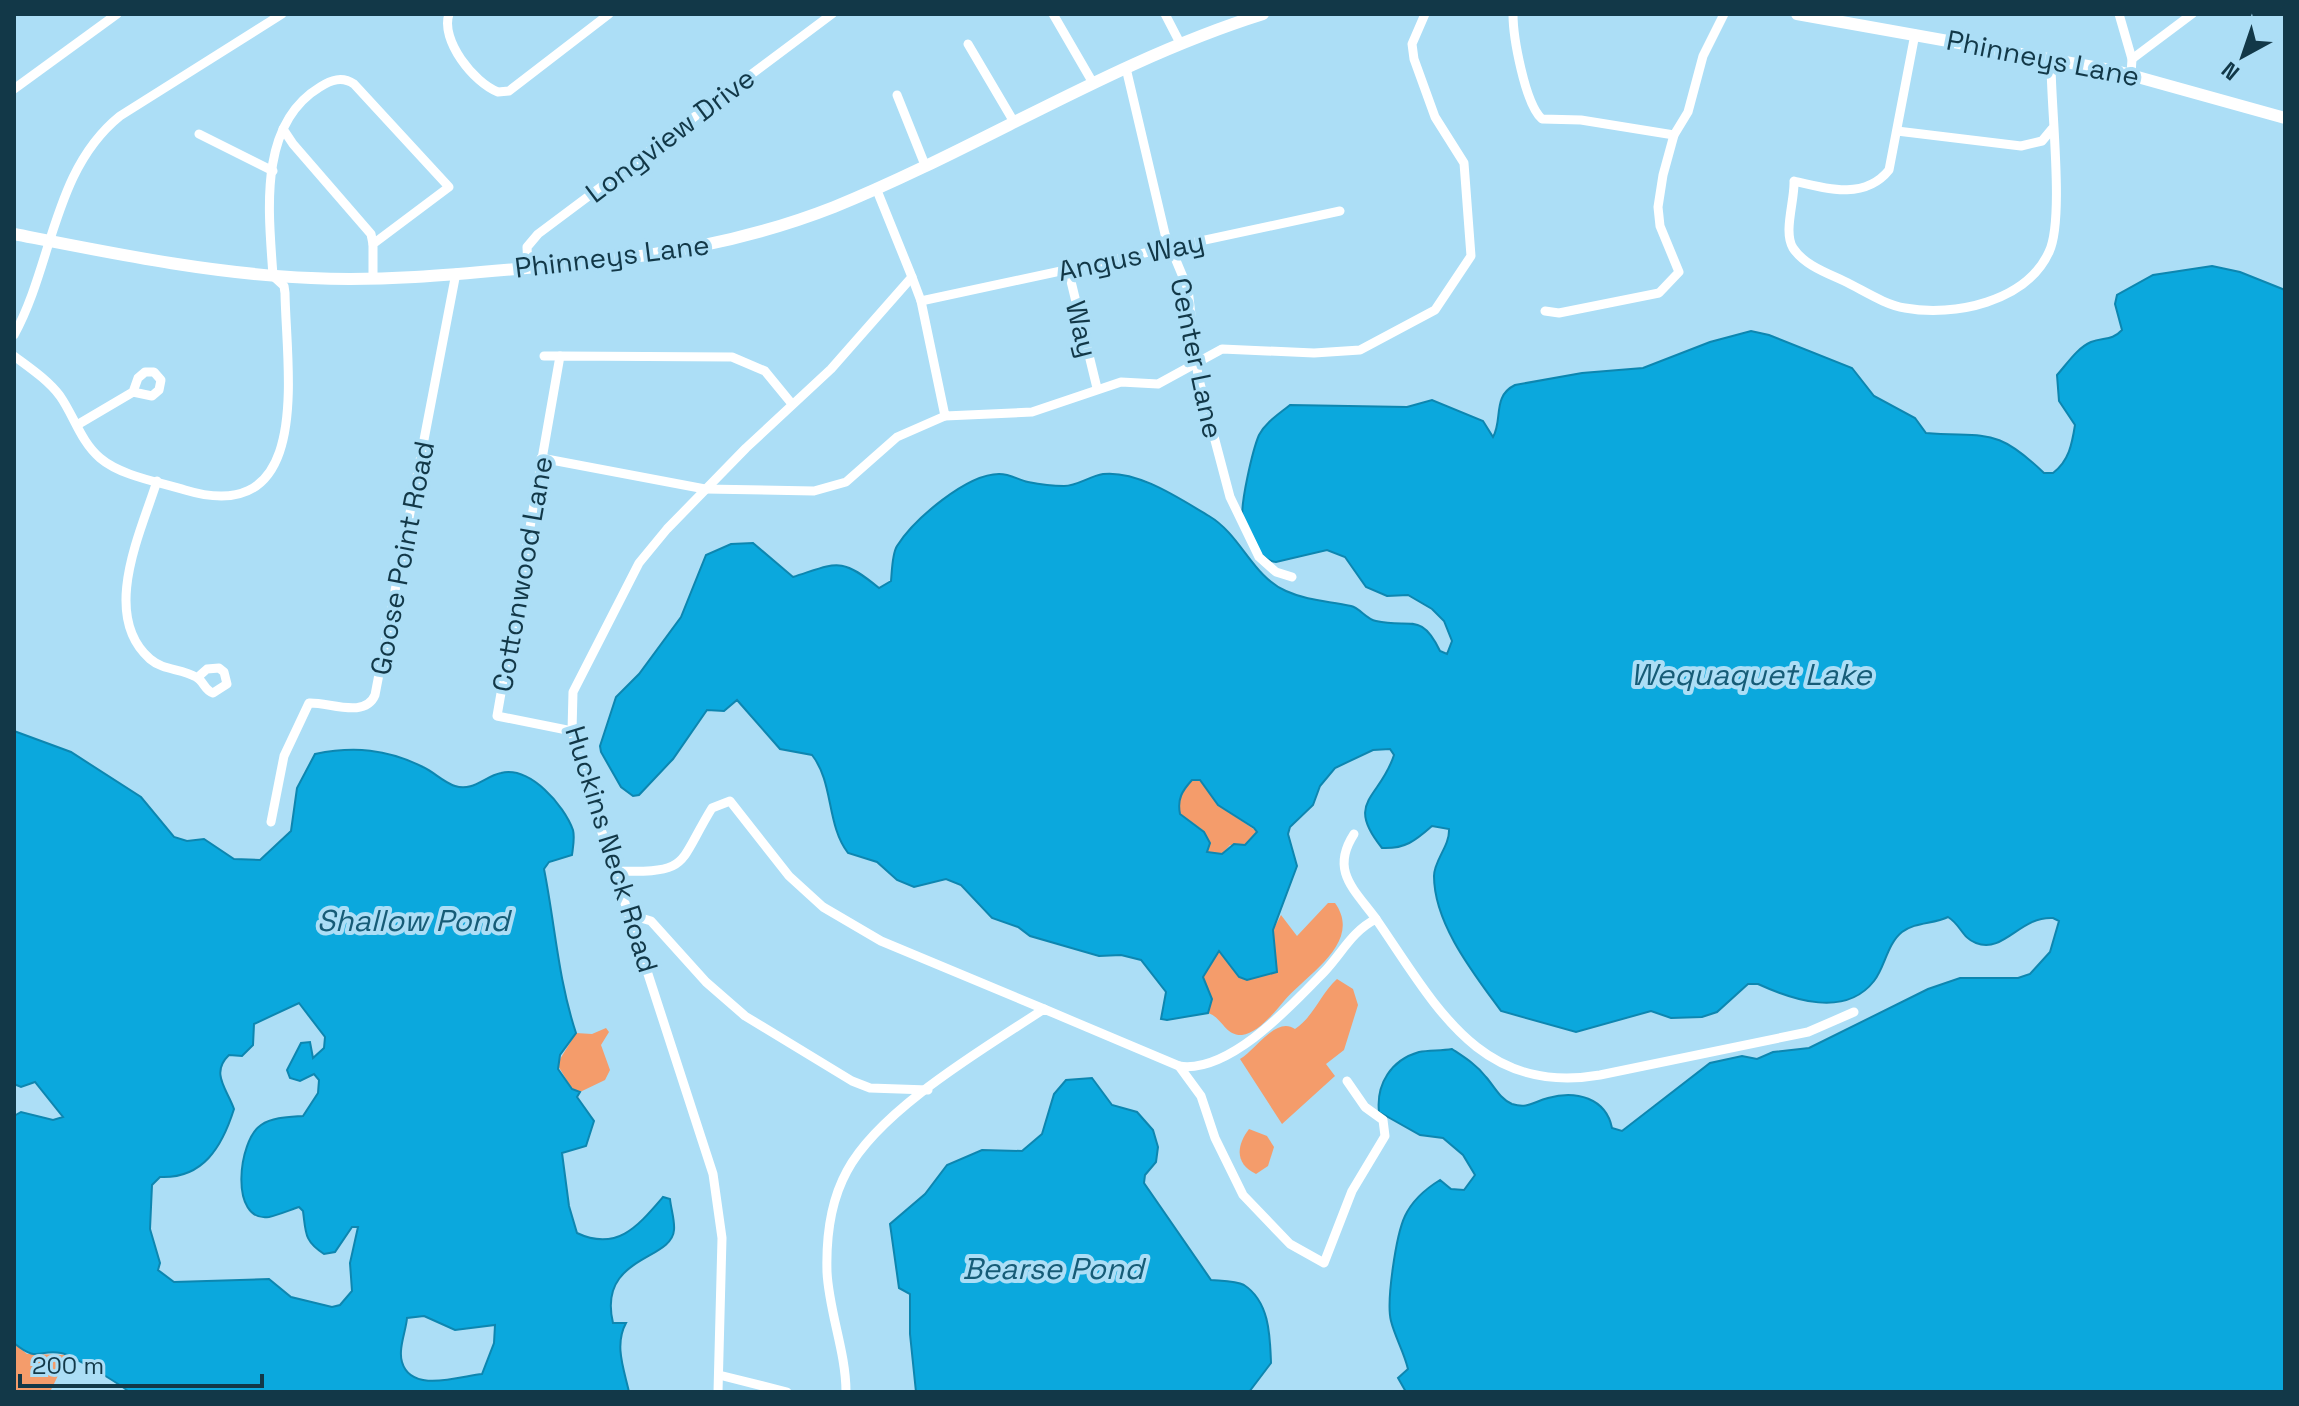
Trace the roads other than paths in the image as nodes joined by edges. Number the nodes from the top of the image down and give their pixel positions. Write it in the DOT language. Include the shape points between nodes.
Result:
graph roads {
  1 [pos="117,14"];
  2 [pos="282,14"];
  3 [pos="449,14"];
  4 [pos="609,14"];
  5 [pos="832,14"];
  6 [pos="1053,14"];
  7 [pos="1165,14"];
  8 [pos="1260,14"];
  9 [pos="1425,14"];
  10 [pos="1513,14"];
  11 [pos="1724,14"];
  12 [pos="1797,14"];
  13 [pos="2119,14"];
  14 [pos="2192,14"];
  15 [pos="1915,34"];
  16 [pos="1180,43"];
  17 [pos="968,44"];
  18 [pos="2051,58"];
  19 [pos="2132,59"];
  20 [pos="1126,68"];
  21 [pos="2131,74"];
  22 [pos="1093,83"];
  23 [pos="14,89"];
  24 [pos="897,95"];
  25 [pos="2285,118"];
  26 [pos="1014,122"];
  27 [pos="283,129"];
  28 [pos="2052,129"];
  29 [pos="1897,131"];
  30 [pos="199,134"];
  31 [pos="1674,135"];
  32 [pos="925,165"];
  33 [pos="273,171"];
  34 [pos="876,188"];
  35 [pos="1340,211"];
  36 [pos="14,234"];
  37 [pos="48,240"];
  38 [pos="373,244"];
  39 [pos="1170,248"];
  40 [pos="528,268"];
  41 [pos="1068,269"];
  42 [pos="456,273"];
  43 [pos="273,276"];
  44 [pos="912,277"];
  45 [pos="373,278"];
  46 [pos="921,301"];
  47 [pos="1545,311"];
  48 [pos="14,335"];
  49 [pos="14,356"];
  50 [pos="544,356"];
  51 [pos="560,356"];
  52 [pos="1196,363"];
  53 [pos="1097,388"];
  54 [pos="133,392"];
  55 [pos="792,404"];
  56 [pos="945,416"];
  57 [pos="77,425"];
  58 [pos="541,458"];
  59 [pos="157,481"];
  60 [pos="705,489"];
  61 [pos="1292,577"];
  62 [pos="198,677"];
  63 [pos="572,731"];
  64 [pos="271,822"];
  65 [pos="1354,834"];
  66 [pos="616,871"];
  67 [pos="1376,919"];
  68 [pos="633,923"];
  69 [pos="1044,1009"];
  70 [pos="1854,1012"];
  71 [pos="1179,1066"];
  72 [pos="1347,1081"];
  73 [pos="928,1090"];
  74 [pos="719,1375"];
  75 [pos="718,1392"];
  76 [pos="787,1392"];
  77 [pos="846,1392"];
  1 -- 23 [label="street"];
  2 -- 37 [label="street" via="108,126 82,161"];
  3 -- 4 [label="street" via="446,30 451,43 477,77 502,92"];
  5 -- 40 [label="street, Longview Drive" via="538,234 527,247"];
  6 -- 22 [label="street"];
  7 -- 16 [label="street"];
  8 -- 16 [label="main road, Phinneys Lane"];
  9 -- 52 [label="street" via="1412,44 1414,59 1435,117 1464,163 1471,256 1435,310 1360,350 1222,349"];
  10 -- 31 [label="street" via="1525,78 1542,119"];
  11 -- 31 [label="street" via="1701,62 1686,118"];
  12 -- 15 [label="main road, Phinneys Lane"];
  13 -- 19 [label="street"];
  14 -- 19 [label="street"];
  15 -- 18 [label="main road, Phinneys Lane"];
  15 -- 29 [label="street"];
  16 -- 20 [label="main road, Phinneys Lane"];
  17 -- 26 [label="street"];
  18 -- 21 [label="main road, Phinneys Lane"];
  18 -- 28 [label="street"];
  19 -- 21 [label="street"];
  20 -- 22 [label="main road, Phinneys Lane"];
  20 -- 39 [label="street, Center Lane"];
  21 -- 25 [label="main road, Phinneys Lane"];
  22 -- 26 [label="main road, Phinneys Lane"];
  24 -- 32 [label="street"];
  26 -- 32 [label="main road, Phinneys Lane"];
  27 -- 33 [label="street"];
  27 -- 38 [label="street" via="371,234"];
  27 -- 38 [label="street" via="291,112 312,92 336,80 350,81 449,187"];
  28 -- 29 [label="street" via="2042,141 2021,146"];
  28 -- 29 [label="street" via="2057,215 2051,250 2039,270 1990,301 1941,312 1902,308 1815,267 1792,242 1794,181 1849,190 1874,186 1889,170"];
  30 -- 33 [label="street"];
  31 -- 47 [label="street" via="1658,207 1664,241 1679,272 1659,293 1559,313"];
  32 -- 34 [label="main road, Phinneys Lane"];
  33 -- 43 [label="street"];
  34 -- 40 [label="main road, Phinneys Lane" via="802,219 715,244 598,264"];
  34 -- 44 [label="street"];
  35 -- 39 [label="street, Angus Way"];
  36 -- 37 [label="main road, Phinneys Lane"];
  37 -- 43 [label="main road, Phinneys Lane"];
  37 -- 48 [label="street"];
  38 -- 45 [label="street"];
  39 -- 41 [label="street, Angus Way"];
  39 -- 52 [label="street, Center Lane" via="1188,289"];
  40 -- 42 [label="main road, Phinneys Lane"];
  41 -- 46 [label="street, Angus Way"];
  41 -- 53 [label="street, Way"];
  42 -- 45 [label="main road, Phinneys Lane"];
  42 -- 64 [label="street, Goose Point Road" via="375,695 358,709 309,703 284,756"];
  43 -- 45 [label="main road, Phinneys Lane"];
  43 -- 59 [label="street" via="285,293 287,418 277,463 249,489 225,497"];
  44 -- 46 [label="street"];
  44 -- 55 [label="street, Huckins Neck Road" via="831,369"];
  46 -- 56 [label="street"];
  49 -- 57 [label="street" via="54,389"];
  50 -- 51 [label="street"];
  51 -- 55 [label="street" via="732,357 765,371"];
  51 -- 58 [label="street, Cottonwood Lane"];
  52 -- 53 [label="street" via="1158,384 1121,382"];
  52 -- 61 [label="street, Center Lane" via="1220,464 1245,534 1259,557 1276,572"];
  53 -- 56 [label="street" via="1032,412"];
  54 -- 57 [label="street"];
  55 -- 60 [label="street, Huckins Neck Road"];
  56 -- 60 [label="street" via="897,437 838,486 814,491"];
  57 -- 59 [label="street" via="104,461"];
  58 -- 60 [label="street"];
  58 -- 63 [label="street, Cottonwood Lane" via="497,716"];
  59 -- 62 [label="street" via="126,592 128,622 149,658"];
  60 -- 63 [label="street, Huckins Neck Road" via="632,575 573,692"];
  63 -- 66 [label="street, Huckins Neck Road"];
  65 -- 67 [label="street" via="1342,855 1343,867"];
  66 -- 68 [label="street, Huckins Neck Road"];
  66 -- 69 [label="street" via="661,871 678,864 690,852 712,808 730,801 789,876 838,917 923,960"];
  67 -- 70 [label="street" via="1462,1036 1494,1061 1543,1078 1591,1077 1808,1032"];
  67 -- 71 [label="street" via="1355,933 1325,971 1242,1045 1210,1064"];
  68 -- 73 [label="street" via="651,921 745,1016 852,1081 870,1088"];
  68 -- 74 [label="street, Huckins Neck Road" via="700,1124 716,1189 722,1238"];
  69 -- 71 [label="street"];
  69 -- 73 [label="street"];
  71 -- 72 [label="street" via="1201,1096 1243,1195 1290,1244 1324,1263 1352,1191 1385,1136 1383,1120 1365,1107"];
  73 -- 77 [label="street" via="858,1155 835,1201 827,1271"];
  74 -- 75 [label="street, Huckins Neck Road"];
  74 -- 76 [label="street"];
}
